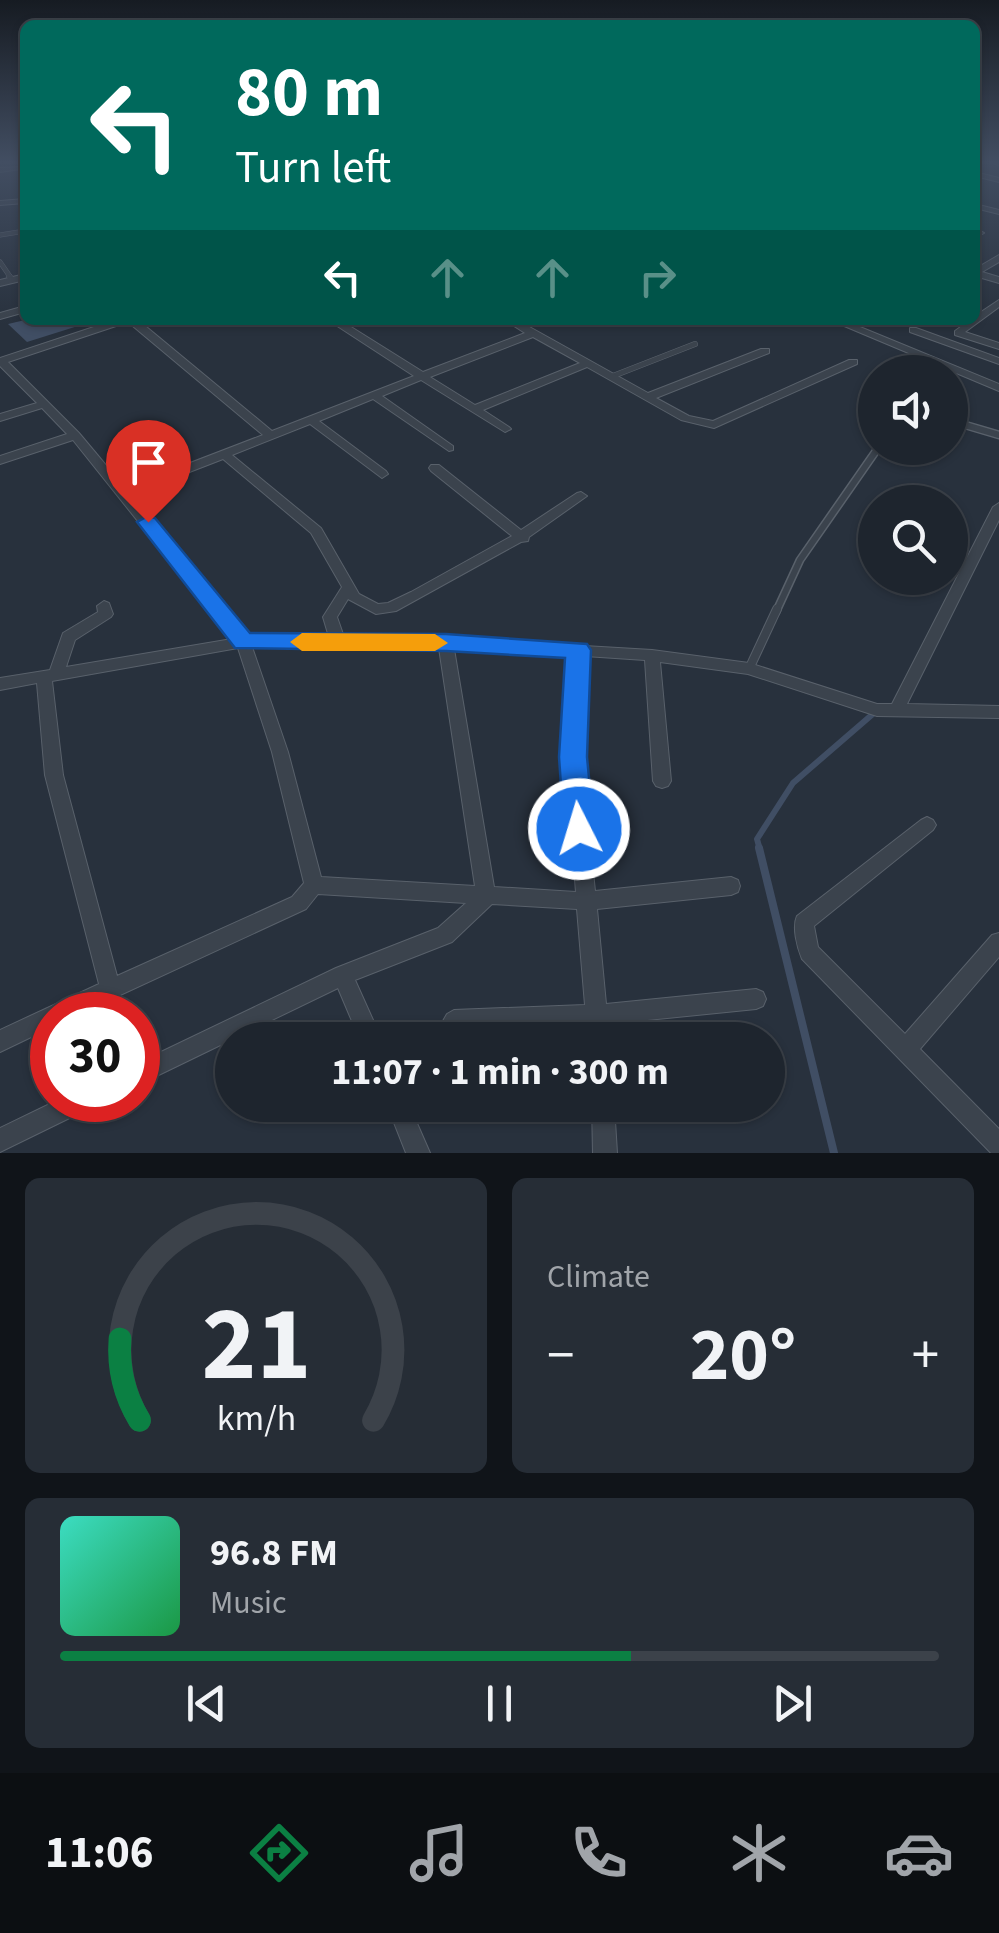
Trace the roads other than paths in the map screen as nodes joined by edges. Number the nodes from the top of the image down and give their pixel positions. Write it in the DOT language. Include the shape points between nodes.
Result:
graph roads {
  1 [pos="0,262"];
  2 [pos="20,279"];
  3 [pos="12,280"];
  4 [pos="0,282"];
  5 [pos="110,325"];
  6 [pos="138,325"];
  7 [pos="341,325"];
  8 [pos="519,325"];
  9 [pos="847,325"];
  10 [pos="969,325"];
  11 [pos="913,330"];
  12 [pos="533,333"];
  13 [pos="695,344"];
  14 [pos="998,345"];
  15 [pos="765,350"];
  16 [pos="996,360"];
  17 [pos="0,361"];
  18 [pos="853,362"];
  19 [pos="589,363"];
  20 [pos="419,376"];
  21 [pos="613,376"];
  22 [pos="971,377"];
  23 [pos="999,388"];
  24 [pos="373,394"];
  25 [pos="648,397"];
  26 [pos="44,404"];
  27 [pos="476,409"];
  28 [pos="0,418"];
  29 [pos="310,419"];
  30 [pos="968,427"];
  31 [pos="505,429"];
  32 [pos="76,435"];
  33 [pos="270,435"];
  34 [pos="999,436"];
  35 [pos="449,448"];
  36 [pos="223,452"];
  37 [pos="0,460"];
  38 [pos="866,465"];
  39 [pos="435,468"];
  40 [pos="382,474"];
  41 [pos="124,493"];
  42 [pos="581,496"];
  43 [pos="999,507"];
  44 [pos="523,538"];
  45 [pos="347,590"];
  46 [pos="104,606"];
  47 [pos="243,642"];
  48 [pos="338,642"];
  49 [pos="446,643"];
  50 [pos="578,650"];
  51 [pos="652,655"];
  52 [pos="749,669"];
  53 [pos="50,677"];
  54 [pos="0,684"];
  55 [pos="897,709"];
  56 [pos="996,714"];
  57 [pos="662,781"];
  58 [pos="927,825"];
  59 [pos="314,884"];
  60 [pos="731,886"];
  61 [pos="486,897"];
  62 [pos="585,901"];
  63 [pos="999,942"];
  64 [pos="343,975"];
  65 [pos="110,988"];
  66 [pos="102,992"];
  67 [pos="756,999"];
  68 [pos="598,1014"];
  69 [pos="454,1021"];
  70 [pos="363,1022"];
  71 [pos="598,1022"];
  72 [pos="30,1026"];
  73 [pos="0,1041"];
  74 [pos="905,1050"];
  75 [pos="160,1063"];
  76 [pos="37,1122"];
  77 [pos="405,1122"];
  78 [pos="604,1122"];
  79 [pos="0,1140"];
  80 [pos="999,1145"];
  81 [pos="418,1153"];
  82 [pos="606,1153"];
  1 -- 3 [label="lane"];
  2 -- 3 [label="street"];
  3 -- 4 [label="street"];
  5 -- 17 [label="street"];
  6 -- 33 [label="street"];
  7 -- 20 [label="street"];
  8 -- 12 [label="street"];
  9 -- 22 [label="street"];
  10 -- 14 [label="street" via="958,333"];
  11 -- 16 [label="street"];
  12 -- 19 [label="street"];
  12 -- 20 [label="street"];
  13 -- 21 [label="lane"];
  15 -- 25 [label="street"];
  16 -- 22 [label="street"];
  17 -- 26 [label="street"];
  18 -- 25 [label="street" via="714,425 684,418"];
  19 -- 21 [label="street"];
  19 -- 27 [label="street"];
  20 -- 24 [label="street"];
  20 -- 27 [label="street"];
  21 -- 25 [label="street"];
  22 -- 23 [label="street"];
  24 -- 29 [label="street"];
  24 -- 35 [label="street"];
  26 -- 28 [label="street"];
  26 -- 32 [label="street"];
  27 -- 31 [label="street"];
  29 -- 33 [label="street"];
  29 -- 40 [label="street"];
  30 -- 34 [label="lane"];
  32 -- 37 [label="street"];
  32 -- 41 [label="street"];
  33 -- 36 [label="street"];
  36 -- 41 [label="street"];
  36 -- 45 [label="street" via="316,531"];
  38 -- 52 [label="lane" via="800,560"];
  39 -- 44 [label="street"];
  41 -- 47 [label="street"];
  42 -- 44 [label="street"];
  43 -- 55 [label="street"];
  44 -- 45 [label="street" via="391,608 368,606"];
  45 -- 48 [label="street" via="330,617"];
  46 -- 53 [label="street" via="106,614 68,637"];
  47 -- 48 [label="street"];
  47 -- 53 [label="street"];
  47 -- 59 [label="street"];
  48 -- 49 [label="street"];
  49 -- 50 [label="street"];
  49 -- 61 [label="street"];
  50 -- 51 [label="street"];
  50 -- 62 [label="street" via="573,757"];
  51 -- 52 [label="street"];
  51 -- 57 [label="street"];
  52 -- 55 [label="street" via="877,710"];
  53 -- 54 [label="street"];
  53 -- 65 [label="street" via="54,775"];
  55 -- 56 [label="street"];
  58 -- 74 [label="street" via="804,922 809,952"];
  59 -- 61 [label="street"];
  59 -- 65 [label="street" via="299,903"];
  60 -- 62 [label="street"];
  61 -- 62 [label="street"];
  61 -- 64 [label="street" via="444,935"];
  62 -- 68 [label="street"];
  63 -- 74 [label="street"];
  64 -- 70 [label="street"];
  64 -- 75 [label="street"];
  65 -- 66 [label="street"];
  67 -- 68 [label="street"];
  68 -- 69 [label="street"];
  68 -- 71 [label="street"];
  72 -- 73 [label="street"];
  74 -- 80 [label="street"];
  76 -- 79 [label="street"];
  77 -- 81 [label="street"];
  78 -- 82 [label="street"];
}
